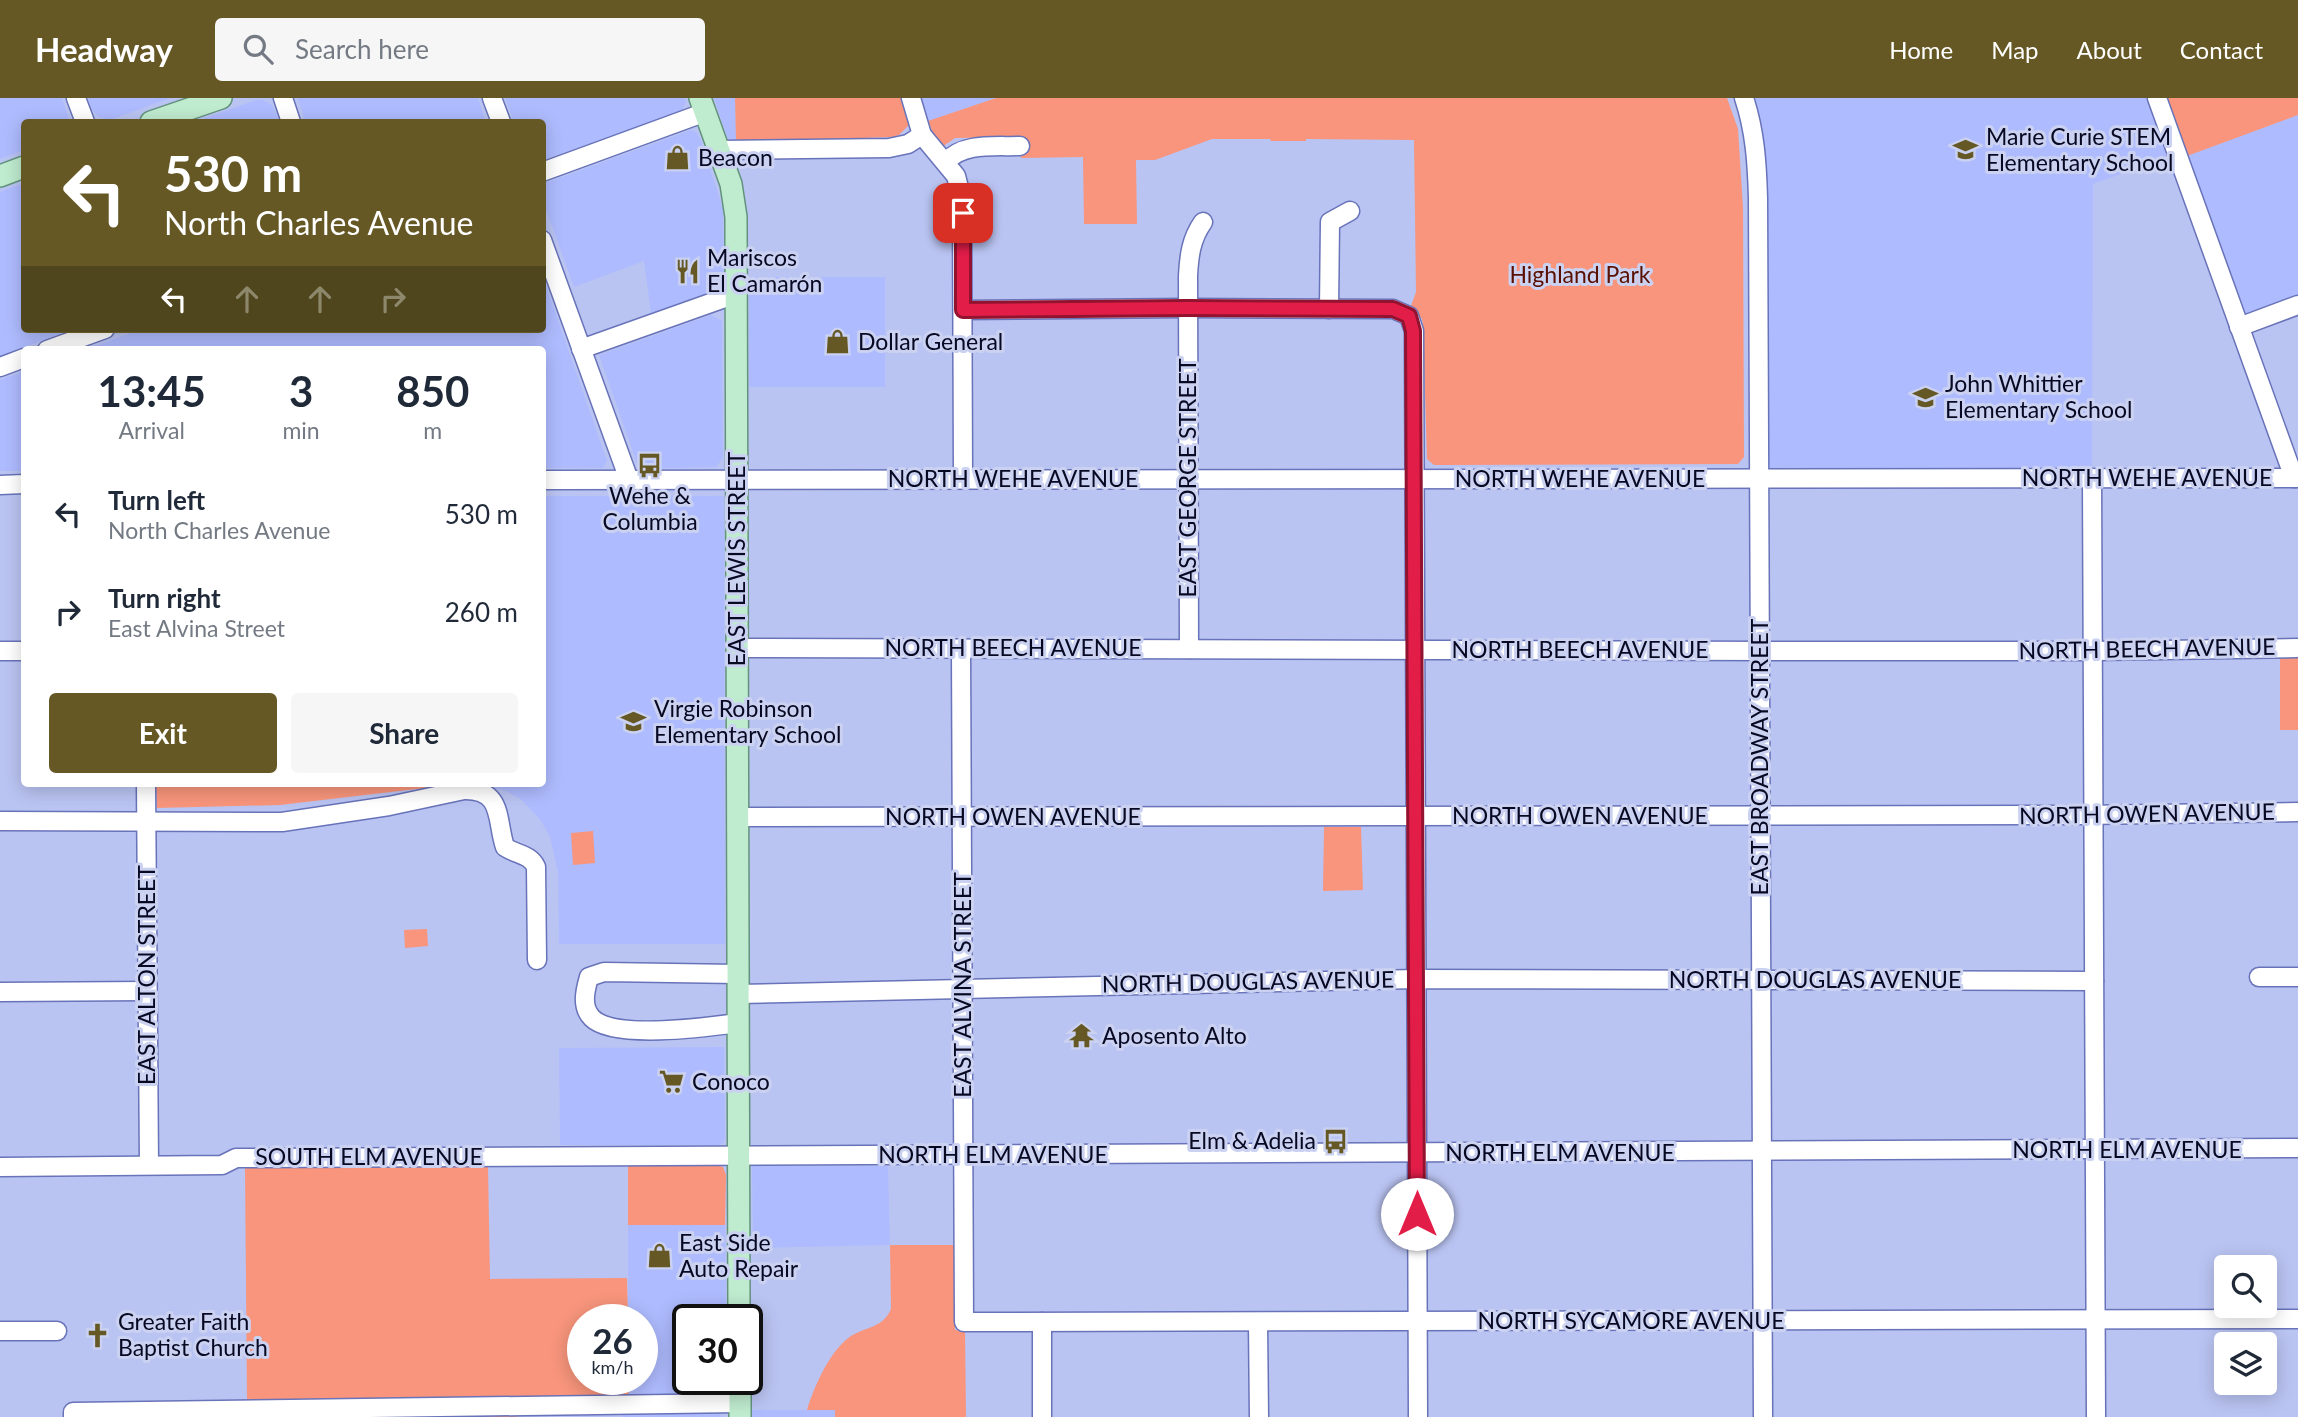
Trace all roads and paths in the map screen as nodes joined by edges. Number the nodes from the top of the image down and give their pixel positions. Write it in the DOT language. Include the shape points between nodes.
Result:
graph roads {
  1 [pos="76,98"];
  2 [pos="220,98"];
  3 [pos="283,98"];
  4 [pos="492,98"];
  5 [pos="911,98"];
  6 [pos="1744,98"];
  7 [pos="2157,98"];
  8 [pos="703,105"];
  9 [pos="84,119"];
  10 [pos="160,119"];
  11 [pos="290,119"];
  12 [pos="499,119"];
  13 [pos="922,135"];
  14 [pos="1020,146"];
  15 [pos="719,150"];
  16 [pos="946,162"];
  17 [pos="21,168"];
  18 [pos="546,170"];
  19 [pos="0,176"];
  20 [pos="1350,211"];
  21 [pos="1203,222"];
  22 [pos="546,251"];
  23 [pos="736,295"];
  24 [pos="2298,305"];
  25 [pos="1187,308"];
  26 [pos="1329,309"];
  27 [pos="963,310"];
  28 [pos="2239,327"];
  29 [pos="94,333"];
  30 [pos="58,346"];
  31 [pos="582,349"];
  32 [pos="21,359"];
  33 [pos="0,367"];
  34 [pos="2092,478"];
  35 [pos="2296,478"];
  36 [pos="737,479"];
  37 [pos="963,479"];
  38 [pos="1188,479"];
  39 [pos="1413,479"];
  40 [pos="1759,479"];
  41 [pos="629,480"];
  42 [pos="546,481"];
  43 [pos="21,484"];
  44 [pos="0,485"];
  45 [pos="737,648"];
  46 [pos="961,648"];
  47 [pos="2298,648"];
  48 [pos="1189,649"];
  49 [pos="1414,649"];
  50 [pos="0,651"];
  51 [pos="21,651"];
  52 [pos="1759,651"];
  53 [pos="2092,651"];
  54 [pos="146,787"];
  55 [pos="2298,812"];
  56 [pos="2093,815"];
  57 [pos="1415,816"];
  58 [pos="1760,816"];
  59 [pos="737,817"];
  60 [pos="962,817"];
  61 [pos="146,820"];
  62 [pos="0,821"];
  63 [pos="537,960"];
  64 [pos="2298,977"];
  65 [pos="2259,978"];
  66 [pos="1416,979"];
  67 [pos="1761,979"];
  68 [pos="2094,981"];
  69 [pos="738,984"];
  70 [pos="963,988"];
  71 [pos="147,991"];
  72 [pos="0,992"];
  73 [pos="738,1023"];
  74 [pos="2298,1148"];
  75 [pos="2095,1150"];
  76 [pos="1762,1152"];
  77 [pos="1416,1154"];
  78 [pos="964,1155"];
  79 [pos="738,1156"];
  80 [pos="149,1165"];
  81 [pos="0,1167"];
  82 [pos="740,1304"];
  83 [pos="2298,1319"];
  84 [pos="2095,1320"];
  85 [pos="1762,1321"];
  86 [pos="964,1322"];
  87 [pos="1042,1322"];
  88 [pos="1417,1322"];
  89 [pos="1258,1323"];
  90 [pos="0,1331"];
  91 [pos="57,1331"];
  92 [pos="740,1410"];
  93 [pos="73,1415"];
  94 [pos="1042,1417"];
  95 [pos="1259,1417"];
  96 [pos="1418,1417"];
  97 [pos="1763,1417"];
  98 [pos="2096,1417"];
  1 -- 9 [label="street"];
  2 -- 10 [label="main road"];
  3 -- 11 [label="street"];
  4 -- 12 [label="street"];
  5 -- 13 [label="street"];
  6 -- 40 [label="street, EAST BROADWAY STREET" via="1757,156"];
  7 -- 28 [label="street"];
  8 -- 15 [label="main road, EAST LEWIS STREET"];
  8 -- 18 [label="street"];
  13 -- 15 [label="street" via="889,148"];
  13 -- 16 [label="street"];
  14 -- 16 [label="street" via="967,148"];
  15 -- 23 [label="main road, EAST LEWIS STREET" via="735,204"];
  16 -- 27 [label="street" via="956,176 962,199"];
  17 -- 19 [label="main road"];
  20 -- 26 [label="street" via="1330,222"];
  21 -- 25 [label="street, EAST GEORGE STREET" via="1189,254"];
  22 -- 31 [label="street"];
  23 -- 31 [label="street"];
  23 -- 36 [label="main road, EAST LEWIS STREET"];
  24 -- 28 [label="street"];
  25 -- 26 [label="street"];
  25 -- 27 [label="street"];
  25 -- 38 [label="street, EAST GEORGE STREET"];
  26 -- 39 [label="street" via="1393,309 1409,316 1413,331"];
  27 -- 37 [label="street"];
  28 -- 35 [label="street"];
  29 -- 30 [label="street"];
  31 -- 41 [label="street"];
  32 -- 33 [label="street"];
  34 -- 35 [label="street, NORTH WEHE AVENUE"];
  34 -- 40 [label="street, NORTH WEHE AVENUE"];
  34 -- 53 [label="street"];
  36 -- 37 [label="street, NORTH WEHE AVENUE"];
  36 -- 41 [label="street, NORTH WEHE AVENUE"];
  36 -- 45 [label="main road, EAST LEWIS STREET"];
  37 -- 38 [label="street, NORTH WEHE AVENUE"];
  38 -- 39 [label="street, NORTH WEHE AVENUE"];
  38 -- 48 [label="street, EAST GEORGE STREET"];
  39 -- 40 [label="street, NORTH WEHE AVENUE"];
  39 -- 49 [label="street"];
  40 -- 52 [label="street, EAST BROADWAY STREET"];
  41 -- 42 [label="street, NORTH WEHE AVENUE"];
  43 -- 44 [label="street"];
  45 -- 46 [label="street, NORTH BEECH AVENUE"];
  45 -- 59 [label="main road, EAST LEWIS STREET"];
  46 -- 48 [label="street, NORTH BEECH AVENUE"];
  46 -- 60 [label="street, EAST ALVINA STREET"];
  47 -- 53 [label="street, NORTH BEECH AVENUE"];
  48 -- 49 [label="street, NORTH BEECH AVENUE"];
  49 -- 52 [label="street, NORTH BEECH AVENUE"];
  49 -- 57 [label="street"];
  50 -- 51 [label="street"];
  52 -- 53 [label="street, NORTH BEECH AVENUE"];
  52 -- 58 [label="street, EAST BROADWAY STREET"];
  53 -- 56 [label="street"];
  54 -- 61 [label="street, EAST ALTON STREET"];
  55 -- 56 [label="street, NORTH OWEN AVENUE"];
  56 -- 58 [label="street, NORTH OWEN AVENUE"];
  56 -- 68 [label="street"];
  57 -- 58 [label="street, NORTH OWEN AVENUE"];
  57 -- 60 [label="street, NORTH OWEN AVENUE"];
  57 -- 66 [label="street"];
  58 -- 67 [label="street, EAST BROADWAY STREET"];
  59 -- 60 [label="street, NORTH OWEN AVENUE"];
  59 -- 69 [label="main road, EAST LEWIS STREET"];
  60 -- 70 [label="street, EAST ALVINA STREET"];
  61 -- 62 [label="street"];
  61 -- 63 [label="street" via="282,822 474,789 492,799 505,847 528,857 536,867"];
  61 -- 71 [label="street, EAST ALTON STREET"];
  64 -- 65 [label="street"];
  66 -- 67 [label="street, NORTH DOUGLAS AVENUE"];
  66 -- 70 [label="street, NORTH DOUGLAS AVENUE"];
  66 -- 77 [label="street"];
  67 -- 68 [label="street, NORTH DOUGLAS AVENUE"];
  67 -- 76 [label="street, EAST BROADWAY STREET"];
  68 -- 75 [label="street"];
  69 -- 70 [label="street, NORTH DOUGLAS AVENUE"];
  69 -- 73 [label="main road, EAST LEWIS STREET"];
  69 -- 73 [label="street, NORTH DOUGLAS AVENUE" via="604,972 589,977 584,999 593,1019 609,1026 672,1031"];
  70 -- 78 [label="street, EAST ALVINA STREET"];
  71 -- 72 [label="street"];
  71 -- 80 [label="street, EAST ALTON STREET"];
  73 -- 79 [label="main road, EAST LEWIS STREET"];
  74 -- 75 [label="street, NORTH ELM AVENUE"];
  75 -- 76 [label="street, NORTH ELM AVENUE"];
  75 -- 84 [label="street"];
  76 -- 77 [label="street, NORTH ELM AVENUE"];
  76 -- 85 [label="street, EAST BROADWAY STREET"];
  77 -- 78 [label="street, NORTH ELM AVENUE"];
  77 -- 88 [label="street"];
  78 -- 79 [label="street, NORTH ELM AVENUE"];
  78 -- 86 [label="street, EAST ALVINA STREET"];
  79 -- 80 [label="street, SOUTH ELM AVENUE" via="236,1158 222,1164"];
  79 -- 82 [label="main road, EAST LEWIS STREET"];
  80 -- 81 [label="street, SOUTH ELM AVENUE"];
  83 -- 84 [label="street, NORTH SYCAMORE AVENUE"];
  84 -- 85 [label="street, NORTH SYCAMORE AVENUE"];
  84 -- 98 [label="street"];
  85 -- 88 [label="street, NORTH SYCAMORE AVENUE"];
  85 -- 97 [label="street, EAST BROADWAY STREET"];
  86 -- 87 [label="street, NORTH SYCAMORE AVENUE"];
  87 -- 89 [label="street, NORTH SYCAMORE AVENUE"];
  87 -- 94 [label="street"];
  88 -- 89 [label="street, NORTH SYCAMORE AVENUE"];
  88 -- 96 [label="street"];
  89 -- 95 [label="street"];
  90 -- 91 [label="street"];
  92 -- 93 [label="street"];
}
